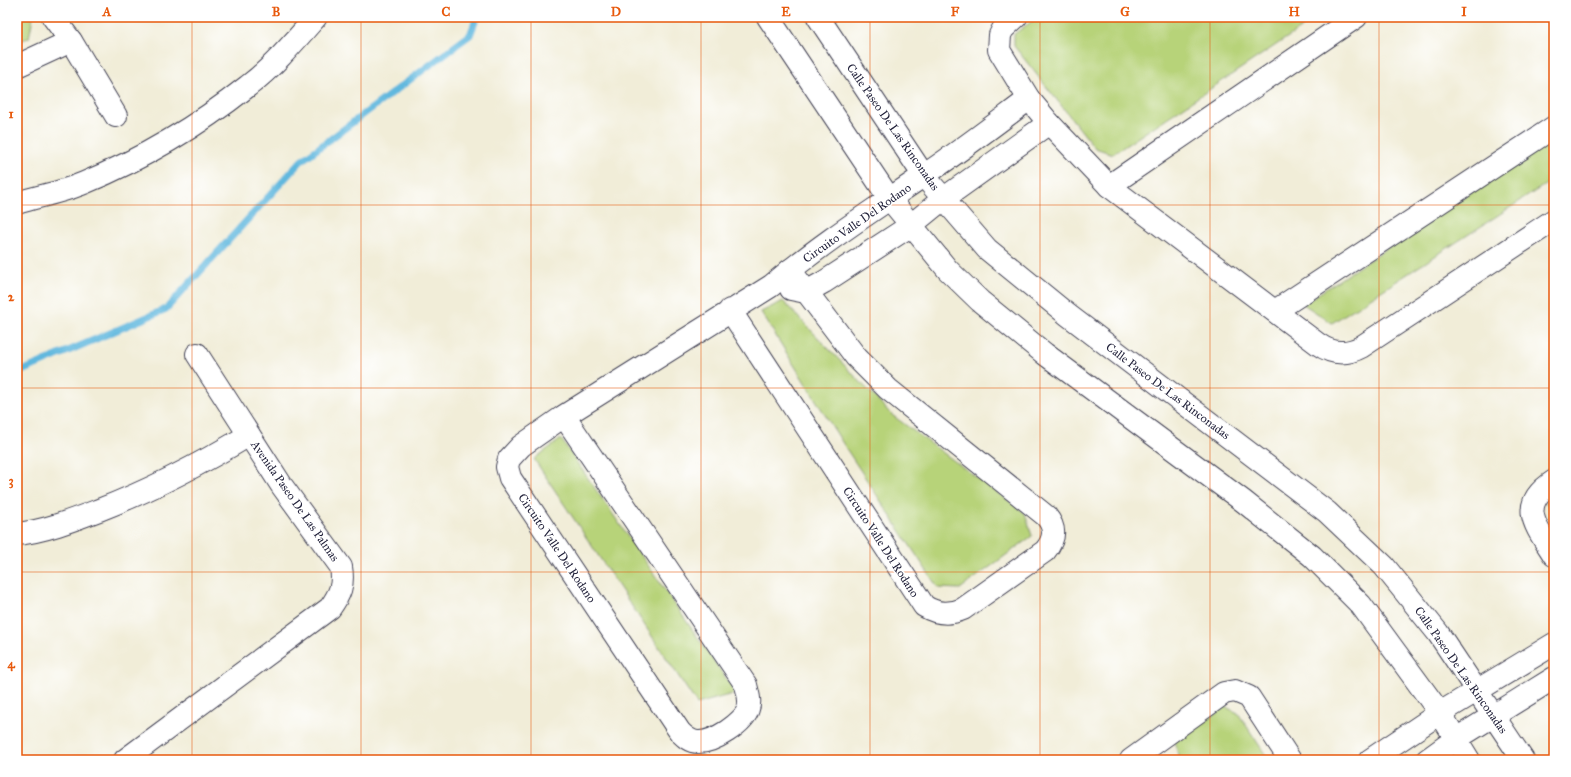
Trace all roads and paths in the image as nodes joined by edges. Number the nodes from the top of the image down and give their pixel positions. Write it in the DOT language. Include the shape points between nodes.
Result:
graph roads {
  1 [pos="54,17"];
  2 [pos="316,17"];
  3 [pos="768,17"];
  4 [pos="818,17"];
  5 [pos="1016,17"];
  6 [pos="1356,17"];
  7 [pos="71,41"];
  8 [pos="17,66"];
  9 [pos="1029,99"];
  10 [pos="116,116"];
  11 [pos="1049,123"];
  12 [pos="1554,127"];
  13 [pos="924,176"];
  14 [pos="1109,186"];
  15 [pos="889,198"];
  16 [pos="943,199"];
  17 [pos="17,203"];
  18 [pos="1554,220"];
  19 [pos="910,226"];
  20 [pos="790,270"];
  21 [pos="771,286"];
  22 [pos="806,292"];
  23 [pos="730,310"];
  24 [pos="1275,311"];
  25 [pos="197,354"];
  26 [pos="564,416"];
  27 [pos="249,435"];
  28 [pos="1554,481"];
  29 [pos="18,534"];
  30 [pos="1554,555"];
  31 [pos="1554,644"];
  32 [pos="1554,678"];
  33 [pos="1478,691"];
  34 [pos="1440,713"];
  35 [pos="1494,716"];
  36 [pos="1456,739"];
  37 [pos="1158,753"];
  38 [pos="1375,759"];
  39 [pos="125,760"];
  40 [pos="1131,760"];
  41 [pos="1290,760"];
  42 [pos="1427,760"];
  43 [pos="1469,760"];
  44 [pos="1523,760"];
  1 -- 7 [label="street"];
  2 -- 17 [label="street" via="249,86 199,122 132,160 83,183"];
  3 -- 15 [label="street"];
  4 -- 13 [label="street, Calle Paseo De Las Rinconadas"];
  5 -- 9 [label="street" via="1003,29 999,50"];
  6 -- 14 [label="street"];
  7 -- 8 [label="street"];
  7 -- 10 [label="street"];
  9 -- 11 [label="street"];
  9 -- 13 [label="street, Circuito Valle Del Rodano"];
  11 -- 14 [label="street"];
  11 -- 16 [label="street"];
  12 -- 24 [label="street"];
  13 -- 15 [label="street, Circuito Valle Del Rodano"];
  13 -- 16 [label="street, Calle Paseo De Las Rinconadas"];
  14 -- 24 [label="street"];
  15 -- 19 [label="street"];
  15 -- 20 [label="street, Circuito Valle Del Rodano"];
  16 -- 19 [label="street"];
  16 -- 33 [label="street, Calle Paseo De Las Rinconadas" via="987,249 1068,315 1327,512 1384,566 1438,632"];
  18 -- 24 [label="street" via="1354,351 1342,353 1324,348"];
  19 -- 22 [label="street"];
  19 -- 34 [label="street" via="980,302 1312,556 1361,605"];
  20 -- 21 [label="street, Circuito Valle Del Rodano"];
  20 -- 22 [label="street, Circuito Valle Del Rodano"];
  21 -- 22 [label="street"];
  21 -- 23 [label="street, Circuito Valle Del Rodano"];
  22 -- 23 [label="street, Circuito Valle Del Rodano" via="856,357 888,389 1042,512 1052,526 1054,538 1046,551 963,609 942,613 931,610 919,601"];
  23 -- 26 [label="street, Circuito Valle Del Rodano"];
  25 -- 27 [label="street"];
  26 -- 26 [label="street, Circuito Valle Del Rodano" via="746,685 750,700 743,720 708,741 692,741 680,732 510,478 507,467 514,452"];
  27 -- 29 [label="street, Avenida Paseo De Las Palmas" via="179,475 124,500 70,522"];
  27 -- 39 [label="street, Avenida Paseo De Las Palmas" via="341,568 342,589 330,608"];
  28 -- 30 [label="street" via="1537,495 1533,502 1537,526"];
  31 -- 33 [label="street"];
  32 -- 35 [label="street"];
  33 -- 34 [label="street"];
  33 -- 35 [label="street, Calle Paseo De Las Rinconadas"];
  34 -- 36 [label="street"];
  34 -- 38 [label="street"];
  35 -- 36 [label="street"];
  35 -- 44 [label="street, Calle Paseo De Las Rinconadas"];
  36 -- 42 [label="street"];
  36 -- 43 [label="street"];
  37 -- 40 [label="street"];
  37 -- 41 [label="street" via="1224,693 1235,691 1249,697"];
}
